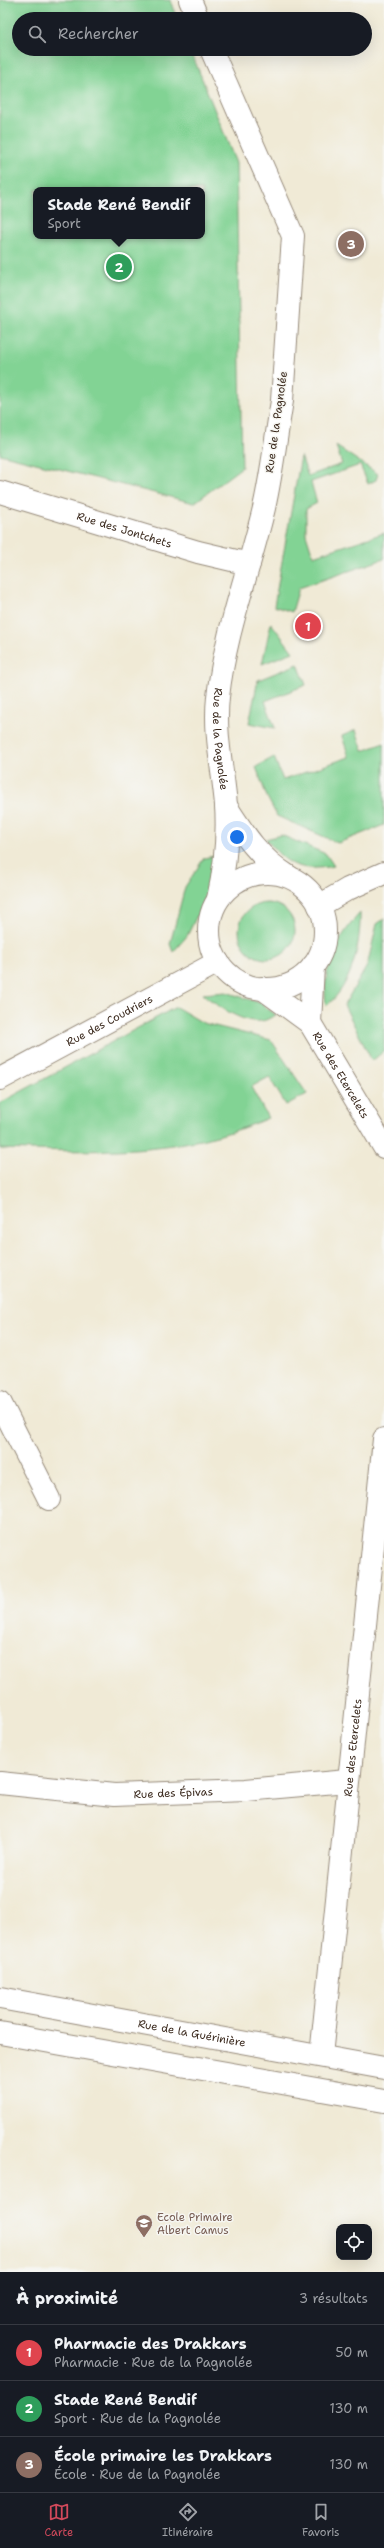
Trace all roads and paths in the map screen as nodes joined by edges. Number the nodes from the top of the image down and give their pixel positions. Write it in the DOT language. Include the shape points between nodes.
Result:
graph roads {
  1 [pos="190,0"];
  2 [pos="195,12"];
  3 [pos="214,56"];
  4 [pos="0,492"];
  5 [pos="249,564"];
  6 [pos="226,806"];
  7 [pos="384,873"];
  8 [pos="288,876"];
  9 [pos="218,899"];
  10 [pos="319,906"];
  11 [pos="218,962"];
  12 [pos="312,966"];
  13 [pos="262,988"];
  14 [pos="310,1024"];
  15 [pos="0,1079"];
  16 [pos="384,1147"];
  17 [pos="0,1402"];
  18 [pos="384,1439"];
  19 [pos="49,1499"];
  20 [pos="347,1781"];
  21 [pos="0,1783"];
  22 [pos="0,1998"];
  23 [pos="0,2032"];
  24 [pos="321,2056"];
  25 [pos="384,2068"];
  26 [pos="384,2101"];
  1 -- 2 [label="street"];
  3 -- 5 [label="street, Rue de la Pagnolée" via="293,236 282,401 264,507"];
  4 -- 5 [label="street, Rue des Jontchets" via="198,552"];
  5 -- 6 [label="street, Rue de la Pagnolée" via="223,665 218,697 216,733"];
  6 -- 8 [label="street" via="252,846 272,866"];
  6 -- 9 [label="street, Rue de la Pagnolée" via="225,858"];
  7 -- 10 [label="street"];
  8 -- 9 [label="street" via="273,873 246,876 230,885"];
  8 -- 10 [label="street" via="306,888"];
  9 -- 11 [label="street" via="209,927 210,942"];
  10 -- 12 [label="street" via="325,935 318,957"];
  11 -- 13 [label="street" via="232,977 242,983"];
  11 -- 15 [label="street, Rue des Coudriers"];
  12 -- 13 [label="street" via="300,978 287,985"];
  12 -- 14 [label="street, Rue des Etercelets"];
  13 -- 14 [label="street, Rue des Etercelets"];
  14 -- 16 [label="street, Rue des Etercelets"];
  17 -- 19 [label="street"];
  18 -- 20 [label="street, Rue des Etercelets"];
  20 -- 21 [label="street, Rue des Épivas" via="246,1790 114,1795"];
  20 -- 24 [label="street, Rue des Etercelets"];
  22 -- 24 [label="street, Rue de la Guérinière"];
  23 -- 26 [label="street"];
  24 -- 25 [label="street, Rue de la Guérinière"];
}
